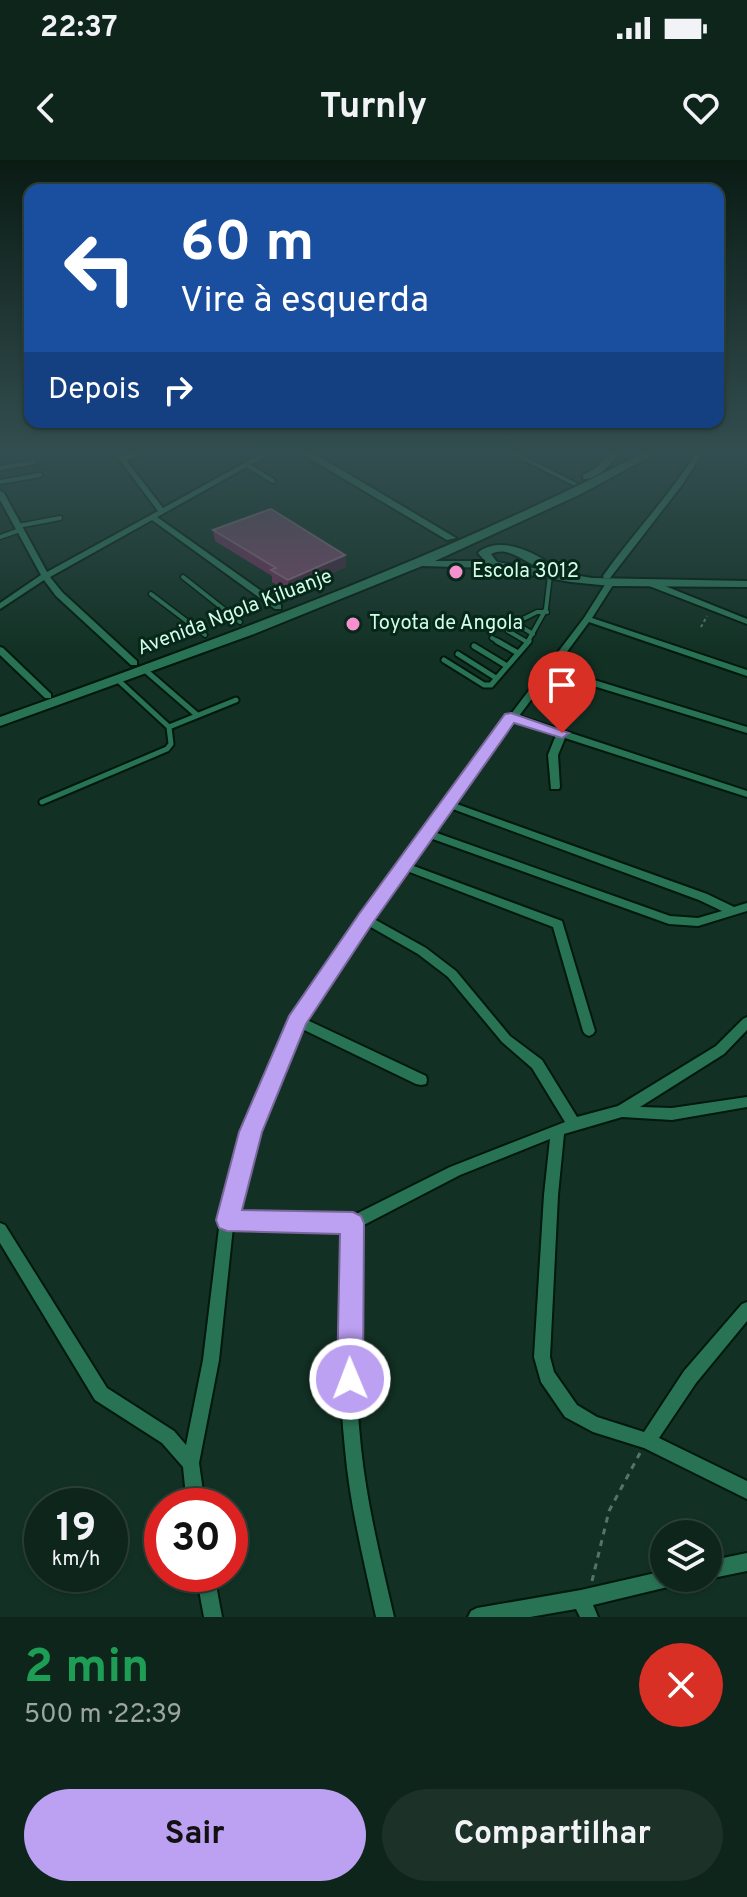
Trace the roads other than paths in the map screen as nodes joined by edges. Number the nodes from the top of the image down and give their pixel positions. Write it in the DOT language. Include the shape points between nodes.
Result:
graph roads {
  1 [pos="14,519"];
  2 [pos="56,519"];
  3 [pos="148,519"];
  4 [pos="155,519"];
  5 [pos="418,519"];
  6 [pos="495,519"];
  7 [pos="651,519"];
  8 [pos="518,520"];
  9 [pos="19,528"];
  10 [pos="0,537"];
  11 [pos="451,538"];
  12 [pos="515,551"];
  13 [pos="492,562"];
  14 [pos="390,574"];
  15 [pos="550,575"];
  16 [pos="45,576"];
  17 [pos="183,577"];
  18 [pos="609,579"];
  19 [pos="644,581"];
  20 [pos="745,584"];
  21 [pos="151,594"];
  22 [pos="0,606"];
  23 [pos="278,607"];
  24 [pos="547,612"];
  25 [pos="587,619"];
  26 [pos="240,622"];
  27 [pos="747,622"];
  28 [pos="508,631"];
  29 [pos="533,634"];
  30 [pos="205,635"];
  31 [pos="492,638"];
  32 [pos="527,642"];
  33 [pos="474,646"];
  34 [pos="0,650"];
  35 [pos="518,653"];
  36 [pos="458,654"];
  37 [pos="444,660"];
  38 [pos="140,666"];
  39 [pos="507,666"];
  40 [pos="549,669"];
  41 [pos="747,673"];
  42 [pos="496,678"];
  43 [pos="118,680"];
  44 [pos="48,696"];
  45 [pos="236,700"];
  46 [pos="0,714"];
  47 [pos="197,715"];
  48 [pos="511,717"];
  49 [pos="0,722"];
  50 [pos="169,727"];
  51 [pos="747,730"];
  52 [pos="562,733"];
  53 [pos="555,787"];
  54 [pos="747,794"];
  55 [pos="42,802"];
  56 [pos="448,804"];
  57 [pos="427,833"];
  58 [pos="404,866"];
  59 [pos="747,907"];
  60 [pos="735,912"];
  61 [pos="365,919"];
  62 [pos="297,1021"];
  63 [pos="745,1030"];
  64 [pos="589,1031"];
  65 [pos="421,1080"];
  66 [pos="747,1102"];
  67 [pos="622,1111"];
  68 [pos="574,1124"];
  69 [pos="558,1130"];
  70 [pos="227,1220"];
  71 [pos="353,1223"];
  72 [pos="2,1237"];
  73 [pos="747,1309"];
  74 [pos="647,1441"];
  75 [pos="191,1463"];
  76 [pos="194,1488"];
  77 [pos="747,1490"];
  78 [pos="747,1562"];
  79 [pos="722,1567"];
  80 [pos="650,1583"];
  81 [pos="208,1592"];
  82 [pos="584,1598"];
  83 [pos="213,1617"];
  84 [pos="385,1617"];
  85 [pos="477,1617"];
  86 [pos="589,1617"];
  1 -- 9 [label="street"];
  2 -- 9 [label="lane"];
  3 -- 16 [label="street"];
  4 -- 23 [label="street"];
  5 -- 11 [label="main road"];
  6 -- 11 [label="main road, Avenida Ngola Kiluanje"];
  7 -- 18 [label="street"];
  8 -- 12 [label="main road" via="506,536"];
  8 -- 14 [label="main road, Avenida Ngola Kiluanje"];
  9 -- 10 [label="lane"];
  9 -- 16 [label="street"];
  11 -- 23 [label="main road, Avenida Ngola Kiluanje"];
  12 -- 13 [label="main road" via="486,549"];
  12 -- 18 [label="main road" via="557,569"];
  13 -- 14 [label="main road" via="441,563"];
  13 -- 15 [label="main road"];
  14 -- 38 [label="main road, Avenida Ngola Kiluanje"];
  15 -- 18 [label="main road"];
  15 -- 24 [label="lane"];
  16 -- 22 [label="street"];
  16 -- 38 [label="street" via="65,601"];
  17 -- 26 [label="lane"];
  18 -- 19 [label="main road"];
  18 -- 20 [label="main road" via="694,574"];
  18 -- 25 [label="street"];
  19 -- 20 [label="main road"];
  19 -- 27 [label="street"];
  21 -- 30 [label="lane"];
  23 -- 26 [label="main road, Avenida Ngola Kiluanje"];
  24 -- 29 [label="lane"];
  24 -- 29 [label="lane" via="515,623"];
  25 -- 40 [label="street"];
  25 -- 41 [label="street"];
  26 -- 30 [label="main road, Avenida Ngola Kiluanje"];
  28 -- 32 [label="lane"];
  29 -- 32 [label="lane"];
  30 -- 38 [label="main road, Avenida Ngola Kiluanje"];
  31 -- 35 [label="lane"];
  32 -- 35 [label="lane"];
  33 -- 39 [label="lane"];
  34 -- 44 [label="street"];
  35 -- 39 [label="lane"];
  36 -- 42 [label="lane"];
  37 -- 42 [label="lane" via="484,685"];
  38 -- 43 [label="main road, Avenida Ngola Kiluanje"];
  38 -- 44 [label="main road, Avenida Ngola Kiluanje"];
  38 -- 47 [label="lane"];
  39 -- 42 [label="lane"];
  40 -- 48 [label="street"];
  40 -- 51 [label="street"];
  43 -- 49 [label="main road, Avenida Ngola Kiluanje"];
  43 -- 50 [label="lane"];
  44 -- 46 [label="main road, Avenida Ngola Kiluanje"];
  45 -- 47 [label="lane"];
  47 -- 50 [label="lane"];
  48 -- 52 [label="street"];
  48 -- 56 [label="street"];
  50 -- 55 [label="lane" via="167,749"];
  52 -- 53 [label="street" via="553,755"];
  52 -- 54 [label="street"];
  56 -- 57 [label="street"];
  56 -- 60 [label="street"];
  57 -- 58 [label="street"];
  57 -- 60 [label="street" via="669,920 698,922"];
  58 -- 61 [label="street"];
  58 -- 64 [label="street" via="558,924"];
  59 -- 60 [label="street"];
  61 -- 62 [label="street"];
  61 -- 68 [label="street" via="452,974 506,1039 537,1064"];
  62 -- 65 [label="street"];
  62 -- 70 [label="street" via="250,1132"];
  63 -- 67 [label="street"];
  66 -- 67 [label="street" via="672,1114"];
  67 -- 68 [label="street"];
  68 -- 69 [label="street"];
  69 -- 71 [label="street" via="455,1171"];
  69 -- 74 [label="street" via="542,1357 547,1376 571,1411 593,1424"];
  70 -- 71 [label="street"];
  70 -- 75 [label="street" via="211,1360"];
  71 -- 84 [label="street" via="351,1427"];
  72 -- 75 [label="street" via="101,1394 168,1437"];
  73 -- 74 [label="street" via="690,1377"];
  74 -- 77 [label="street"];
  75 -- 76 [label="street"];
  78 -- 79 [label="street"];
  80 -- 82 [label="street"];
  81 -- 83 [label="street"];
  82 -- 85 [label="street"];
  82 -- 86 [label="street"];
}
